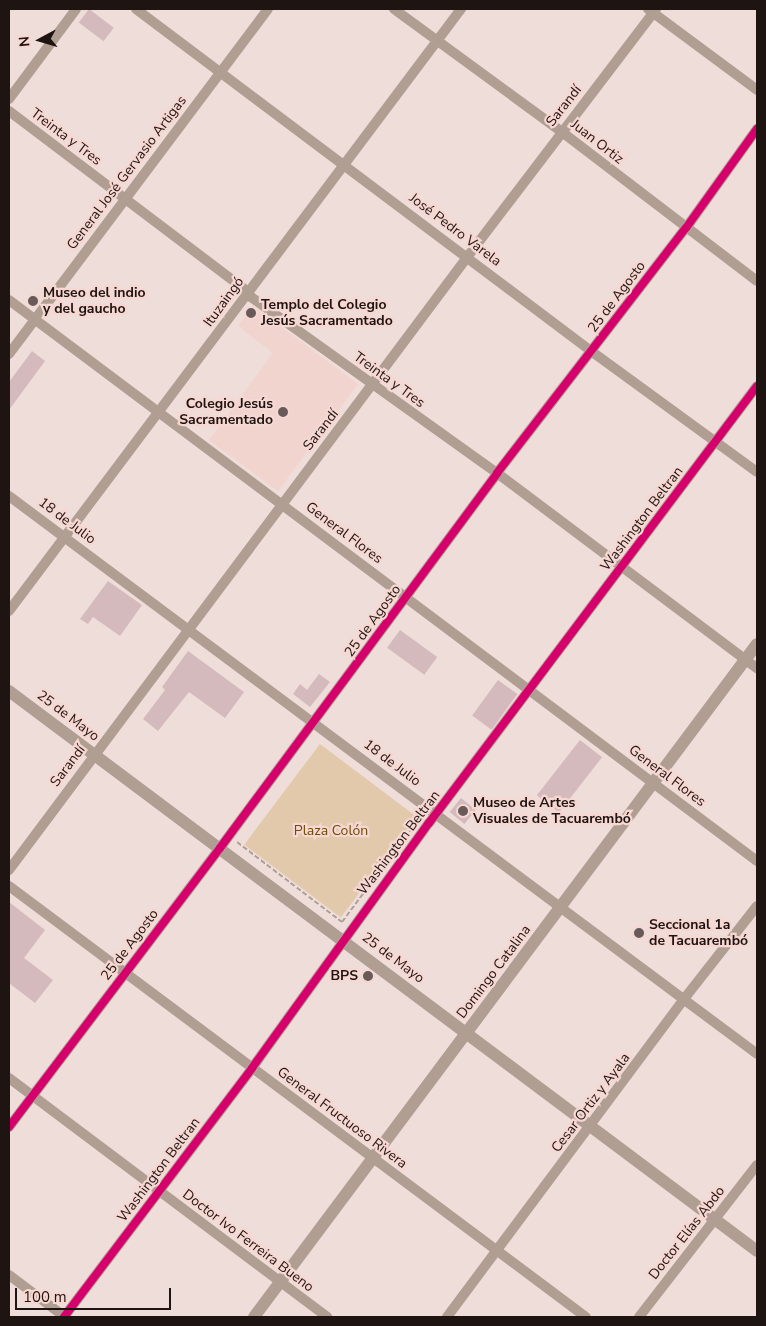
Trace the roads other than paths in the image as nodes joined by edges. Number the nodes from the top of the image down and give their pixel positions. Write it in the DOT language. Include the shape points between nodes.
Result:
graph roads {
  1 [pos="76,9"];
  2 [pos="136,9"];
  3 [pos="268,9"];
  4 [pos="394,9"];
  5 [pos="461,9"];
  6 [pos="653,10"];
  7 [pos="437,42"];
  8 [pos="221,72"];
  9 [pos="757,90"];
  10 [pos="9,99"];
  11 [pos="9,111"];
  12 [pos="757,130"];
  13 [pos="562,132"];
  14 [pos="344,165"];
  15 [pos="126,199"];
  16 [pos="686,228"];
  17 [pos="468,256"];
  18 [pos="757,281"];
  19 [pos="248,292"];
  20 [pos="9,300"];
  21 [pos="35,319"];
  22 [pos="591,351"];
  23 [pos="9,354"];
  24 [pos="373,385"];
  25 [pos="757,386"];
  26 [pos="159,414"];
  27 [pos="716,441"];
  28 [pos="757,472"];
  29 [pos="497,473"];
  30 [pos="9,496"];
  31 [pos="282,503"];
  32 [pos="65,537"];
  33 [pos="622,568"];
  34 [pos="405,597"];
  35 [pos="9,611"];
  36 [pos="189,628"];
  37 [pos="757,644"];
  38 [pos="746,659"];
  39 [pos="757,668"];
  40 [pos="530,688"];
  41 [pos="9,691"];
  42 [pos="313,722"];
  43 [pos="94,754"];
  44 [pos="654,784"];
  45 [pos="436,813"];
  46 [pos="220,848"];
  47 [pos="757,861"];
  48 [pos="9,870"];
  49 [pos="9,886"];
  50 [pos="757,906"];
  51 [pos="562,908"];
  52 [pos="343,939"];
  53 [pos="126,972"];
  54 [pos="684,999"];
  55 [pos="466,1033"];
  56 [pos="757,1054"];
  57 [pos="252,1068"];
  58 [pos="9,1078"];
  59 [pos="32,1096"];
  60 [pos="591,1125"];
  61 [pos="9,1127"];
  62 [pos="372,1158"];
  63 [pos="757,1165"];
  64 [pos="159,1191"];
  65 [pos="715,1219"];
  66 [pos="497,1251"];
  67 [pos="757,1251"];
  68 [pos="9,1275"];
  69 [pos="280,1283"];
  70 [pos="64,1317"];
  71 [pos="254,1317"];
  72 [pos="327,1317"];
  73 [pos="447,1317"];
  74 [pos="586,1317"];
  75 [pos="640,1317"];
  1 -- 10 [label="street"];
  2 -- 8 [label="street, José Pedro Varela"];
  3 -- 8 [label="street, General José Gervasio Artigas"];
  4 -- 7 [label="street, Juan Ortiz"];
  5 -- 7 [label="street, Ituzaingó"];
  6 -- 9 [label="street"];
  6 -- 13 [label="street, Sarandí"];
  7 -- 13 [label="street, Juan Ortiz"];
  7 -- 14 [label="street, Ituzaingó"];
  8 -- 14 [label="street, José Pedro Varela"];
  8 -- 15 [label="street, General José Gervasio Artigas"];
  11 -- 15 [label="street, Treinta y Tres"];
  12 -- 16 [label="street, 25 de Agosto"];
  13 -- 16 [label="street, Juan Ortiz"];
  13 -- 17 [label="street, Sarandí"];
  14 -- 17 [label="street, José Pedro Varela"];
  14 -- 19 [label="street, Ituzaingó"];
  15 -- 19 [label="street, Treinta y Tres"];
  15 -- 21 [label="street, General José Gervasio Artigas"];
  16 -- 18 [label="street, Juan Ortiz"];
  16 -- 22 [label="street, 25 de Agosto"];
  17 -- 22 [label="street, José Pedro Varela"];
  17 -- 24 [label="street, Sarandí"];
  19 -- 24 [label="street, Treinta y Tres"];
  19 -- 26 [label="street, Ituzaingó"];
  20 -- 21 [label="street, General Flores"];
  21 -- 23 [label="street, General José Gervasio Artigas"];
  21 -- 26 [label="street, General Flores"];
  22 -- 27 [label="street, José Pedro Varela"];
  22 -- 29 [label="street, 25 de Agosto"];
  24 -- 29 [label="street, Treinta y Tres"];
  24 -- 31 [label="street, Sarandí"];
  25 -- 27 [label="street, Washington Beltran"];
  26 -- 31 [label="street, General Flores"];
  26 -- 32 [label="street, Ituzaingó"];
  27 -- 28 [label="street, José Pedro Varela"];
  27 -- 33 [label="street, Washington Beltran"];
  29 -- 33 [label="street, Treinta y Tres"];
  29 -- 34 [label="street, 25 de Agosto"];
  30 -- 32 [label="street, 18 de Julio"];
  31 -- 34 [label="street, General Flores"];
  31 -- 36 [label="street, Sarandí"];
  32 -- 35 [label="street, Ituzaingó"];
  32 -- 36 [label="street, 18 de Julio"];
  33 -- 38 [label="street, Treinta y Tres"];
  33 -- 40 [label="street, Washington Beltran"];
  34 -- 40 [label="street, General Flores"];
  34 -- 42 [label="street, 25 de Agosto"];
  36 -- 42 [label="street, 18 de Julio"];
  36 -- 43 [label="street, Sarandí"];
  37 -- 38 [label="street, Domingo Catalina"];
  38 -- 39 [label="street, Treinta y Tres"];
  38 -- 44 [label="street, Domingo Catalina"];
  40 -- 44 [label="street, General Flores"];
  40 -- 45 [label="street, Washington Beltran"];
  41 -- 43 [label="street, 25 de Mayo"];
  42 -- 45 [label="street, 18 de Julio"];
  42 -- 46 [label="street, 25 de Agosto"];
  43 -- 46 [label="street, 25 de Mayo"];
  43 -- 48 [label="street, Sarandí"];
  44 -- 47 [label="street, General Flores"];
  44 -- 51 [label="street, Domingo Catalina"];
  45 -- 51 [label="street, 18 de Julio"];
  45 -- 52 [label="street, Washington Beltran"];
  46 -- 52 [label="street, 25 de Mayo"];
  46 -- 53 [label="street, 25 de Agosto"];
  49 -- 53 [label="street, General Fructuoso Rivera"];
  50 -- 54 [label="street, Cesar Ortiz y Ayala"];
  51 -- 54 [label="street, 18 de Julio"];
  51 -- 55 [label="street, Domingo Catalina"];
  52 -- 55 [label="street, 25 de Mayo"];
  52 -- 57 [label="street, Washington Beltran"];
  53 -- 57 [label="street, General Fructuoso Rivera"];
  53 -- 59 [label="street, 25 de Agosto"];
  54 -- 56 [label="street, 18 de Julio"];
  54 -- 60 [label="street, Cesar Ortiz y Ayala"];
  55 -- 60 [label="street, 25 de Mayo"];
  55 -- 62 [label="street, Domingo Catalina"];
  57 -- 62 [label="street, General Fructuoso Rivera"];
  57 -- 64 [label="street, Washington Beltran"];
  58 -- 59 [label="street, Doctor Ivo Ferreira Bueno"];
  59 -- 61 [label="street, 25 de Agosto"];
  59 -- 64 [label="street, Doctor Ivo Ferreira Bueno"];
  60 -- 65 [label="street, 25 de Mayo"];
  60 -- 66 [label="street, Cesar Ortiz y Ayala"];
  62 -- 66 [label="street, General Fructuoso Rivera"];
  62 -- 69 [label="street, Domingo Catalina"];
  63 -- 65 [label="street, Doctor Elías Abdo"];
  64 -- 69 [label="street, Doctor Ivo Ferreira Bueno"];
  64 -- 70 [label="street, Washington Beltran"];
  65 -- 67 [label="street, 25 de Mayo"];
  65 -- 75 [label="street, Doctor Elías Abdo"];
  66 -- 73 [label="street, Cesar Ortiz y Ayala"];
  66 -- 74 [label="street, General Fructuoso Rivera"];
  68 -- 70 [label="street"];
  69 -- 71 [label="street, Domingo Catalina"];
  69 -- 72 [label="street, Doctor Ivo Ferreira Bueno"];
}
